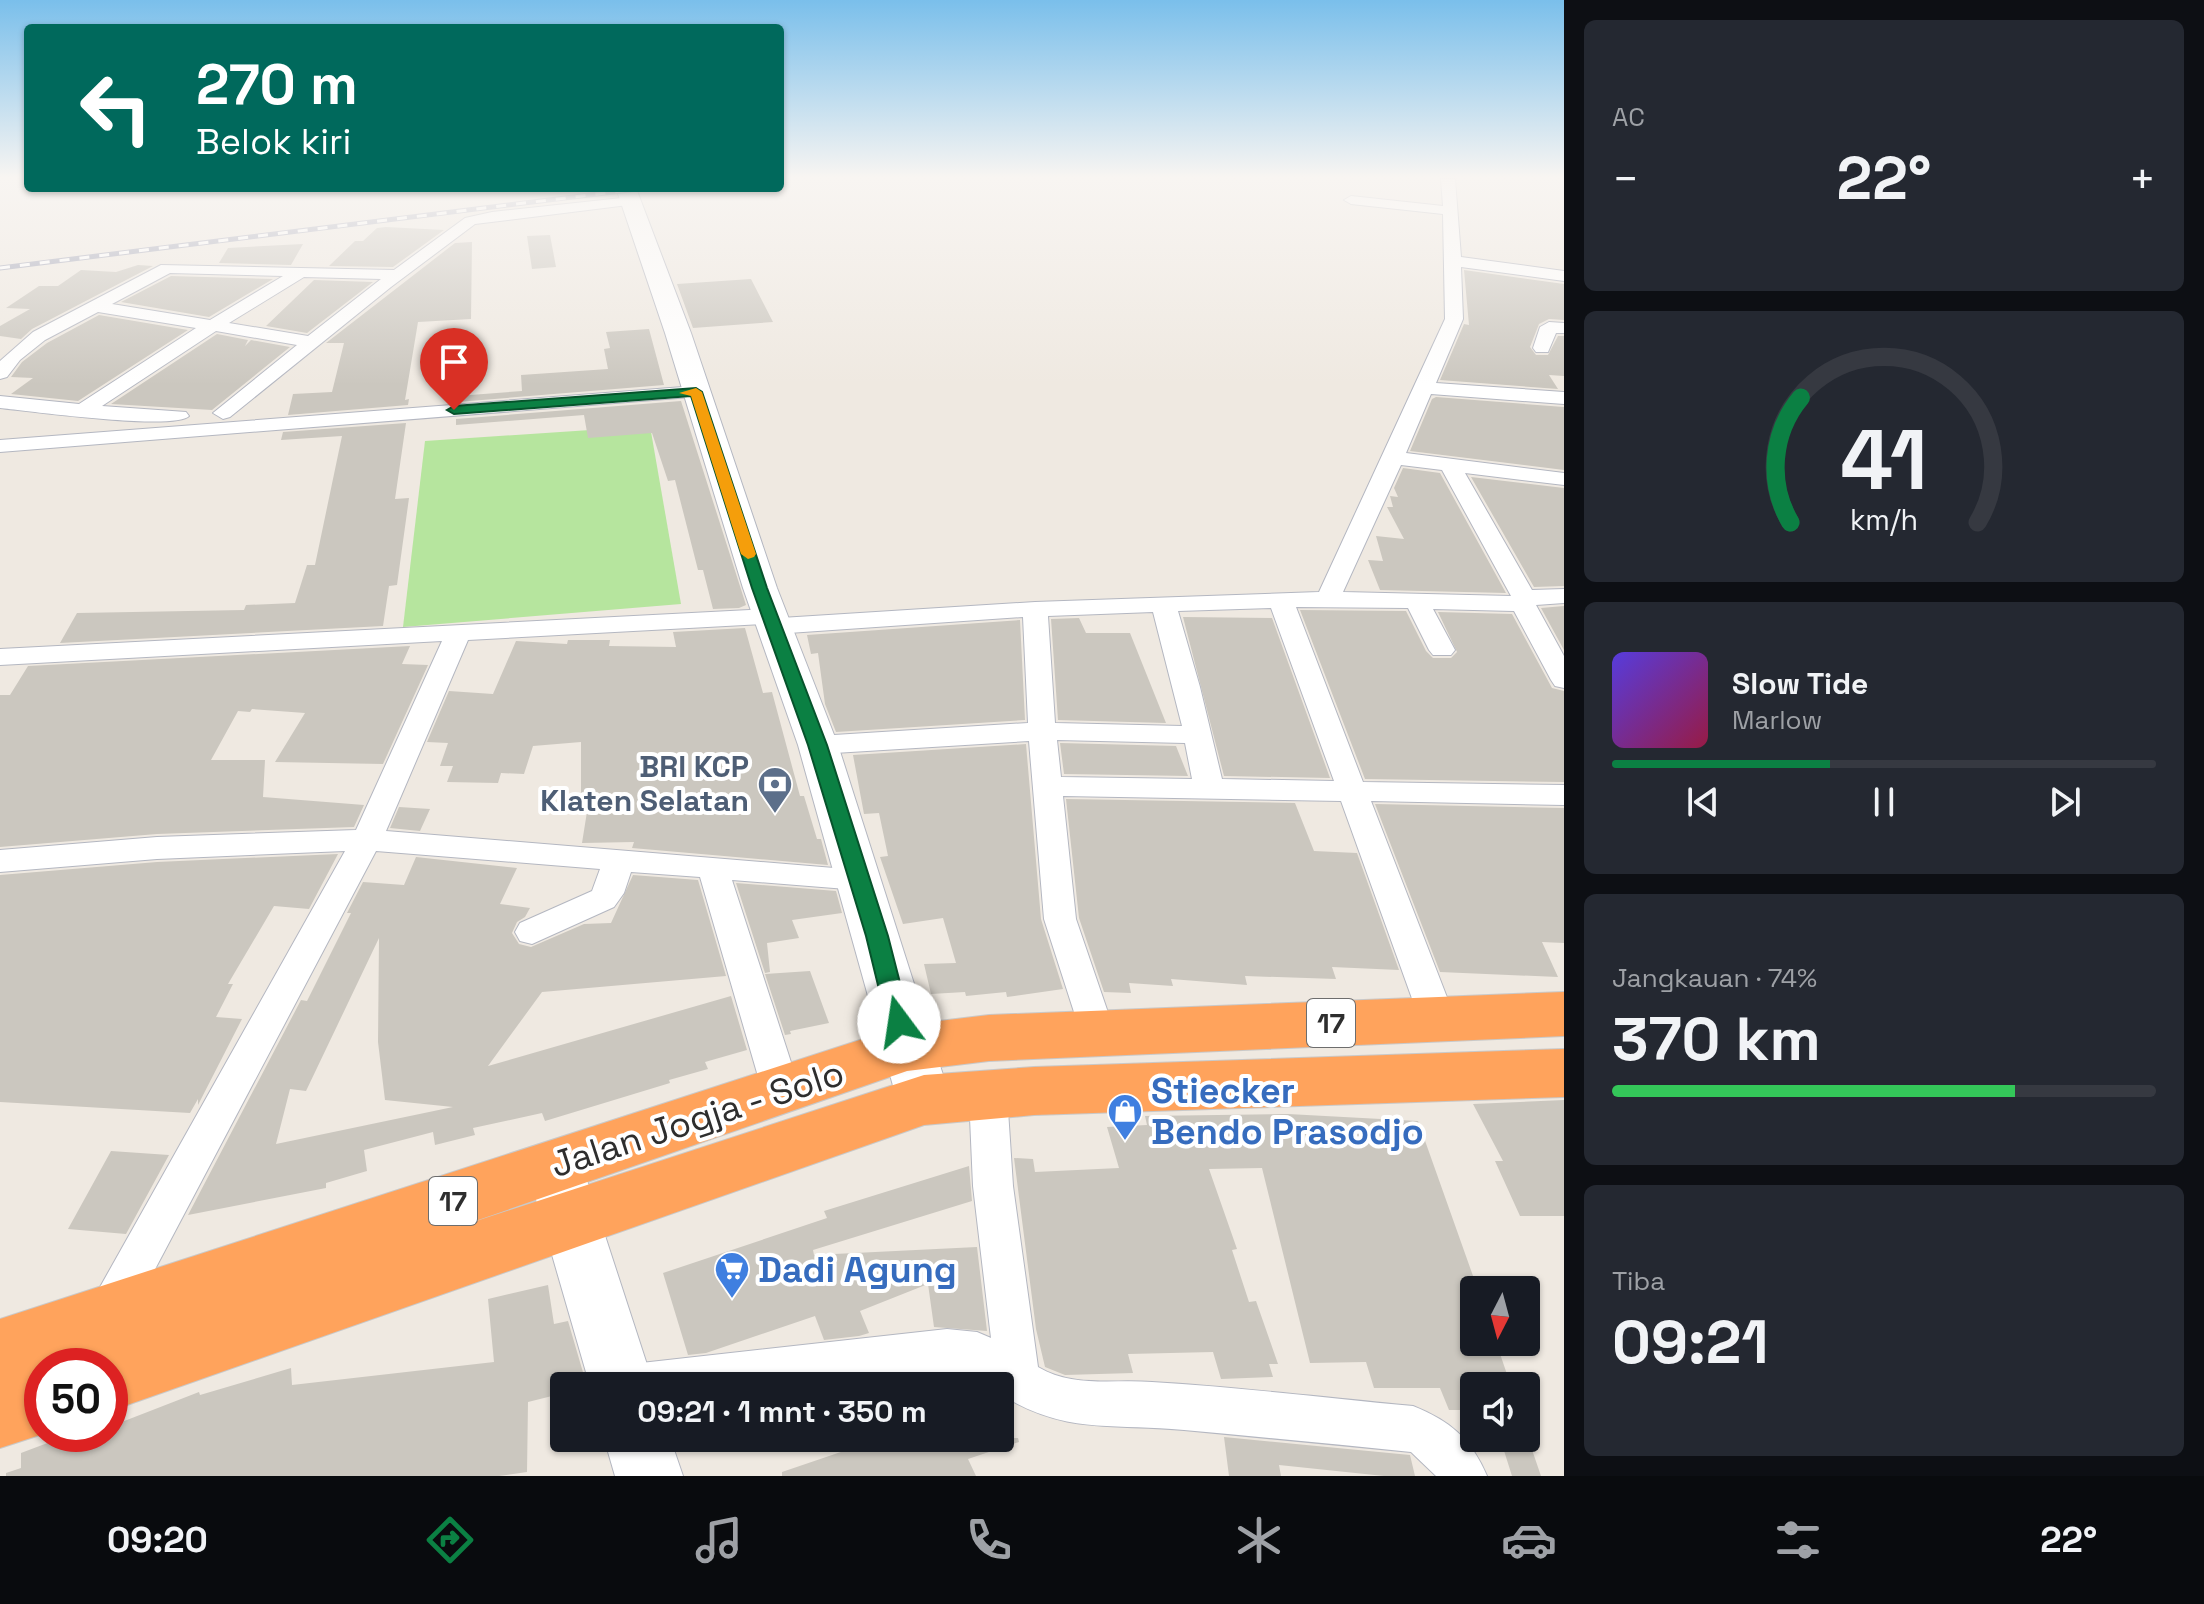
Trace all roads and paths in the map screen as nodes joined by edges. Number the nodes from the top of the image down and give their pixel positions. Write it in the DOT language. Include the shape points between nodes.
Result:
graph roads {
  1 [pos="437,248"];
  2 [pos="647,248"];
  3 [pos="1452,248"];
  4 [pos="1453,261"];
  5 [pos="301,272"];
  6 [pos="399,275"];
  7 [pos="1564,276"];
  8 [pos="95,306"];
  9 [pos="213,326"];
  10 [pos="1564,328"];
  11 [pos="311,342"];
  12 [pos="1542,348"];
  13 [pos="0,373"];
  14 [pos="1424,388"];
  15 [pos="696,392"];
  16 [pos="1564,398"];
  17 [pos="0,402"];
  18 [pos="341,405"];
  19 [pos="83,410"];
  20 [pos="223,413"];
  21 [pos="0,446"];
  22 [pos="1394,458"];
  23 [pos="1450,465"];
  24 [pos="1564,479"];
  25 [pos="1564,596"];
  26 [pos="1328,599"];
  27 [pos="1281,601"];
  28 [pos="1417,601"];
  29 [pos="1524,601"];
  30 [pos="1164,606"];
  31 [pos="1035,609"];
  32 [pos="772,621"];
  33 [pos="457,635"];
  34 [pos="1442,650"];
  35 [pos="1556,654"];
  36 [pos="0,657"];
  37 [pos="1564,680"];
  38 [pos="1042,731"];
  39 [pos="1198,735"];
  40 [pos="818,745"];
  41 [pos="1050,786"];
  42 [pos="1209,788"];
  43 [pos="1350,791"];
  44 [pos="1564,795"];
  45 [pos="367,840"];
  46 [pos="0,861"];
  47 [pos="618,861"];
  48 [pos="713,869"];
  49 [pos="859,879"];
  50 [pos="532,932"];
  51 [pos="1564,1014"];
  52 [pos="1437,1018"];
  53 [pos="1097,1033"];
  54 [pos="1564,1073"];
  55 [pos="915,1074"];
  56 [pos="781,1090"];
  57 [pos="988,1095"];
  58 [pos="563,1192"];
  59 [pos="108,1348"];
  60 [pos="24,1352"];
  61 [pos="0,1353"];
  62 [pos="618,1372"];
  63 [pos="758,1372"];
  64 [pos="1005,1372"];
  65 [pos="1014,1377"];
  66 [pos="1018,1380"];
  67 [pos="24,1405"];
  68 [pos="0,1412"];
  69 [pos="641,1452"];
  70 [pos="649,1476"];
  71 [pos="1463,1476"];
  1 -- 6 [label="street"];
  2 -- 15 [label="main road"];
  3 -- 4 [label="street"];
  4 -- 7 [label="street"];
  4 -- 14 [label="street" via="1454,319"];
  5 -- 6 [label="street"];
  5 -- 8 [label="street" via="170,267"];
  5 -- 9 [label="street"];
  6 -- 11 [label="street"];
  8 -- 9 [label="street"];
  8 -- 13 [label="street" via="25,346"];
  9 -- 11 [label="street"];
  9 -- 19 [label="street"];
  10 -- 12 [label="street" via="1549,327"];
  11 -- 20 [label="street"];
  14 -- 16 [label="street"];
  14 -- 22 [label="street"];
  15 -- 21 [label="street"];
  15 -- 32 [label="main road"];
  17 -- 19 [label="street"];
  18 -- 20 [label="street"];
  19 -- 20 [label="street" via="146,416"];
  22 -- 23 [label="street"];
  22 -- 26 [label="street"];
  23 -- 24 [label="street"];
  23 -- 29 [label="street"];
  25 -- 29 [label="street"];
  26 -- 27 [label="street"];
  26 -- 28 [label="street"];
  27 -- 30 [label="street"];
  27 -- 43 [label="street"];
  28 -- 29 [label="street"];
  28 -- 34 [label="street"];
  29 -- 35 [label="street"];
  30 -- 31 [label="street"];
  30 -- 39 [label="street"];
  31 -- 32 [label="street"];
  31 -- 38 [label="street"];
  32 -- 33 [label="street"];
  32 -- 40 [label="main road"];
  33 -- 36 [label="street"];
  33 -- 45 [label="street"];
  35 -- 37 [label="street"];
  38 -- 39 [label="street"];
  38 -- 40 [label="street"];
  38 -- 41 [label="street"];
  39 -- 42 [label="street"];
  40 -- 49 [label="main road"];
  41 -- 42 [label="street"];
  41 -- 53 [label="street" via="1060,919"];
  42 -- 43 [label="street"];
  43 -- 44 [label="street"];
  43 -- 52 [label="street"];
  45 -- 46 [label="street" via="157,848"];
  45 -- 47 [label="street"];
  45 -- 59 [label="street"];
  47 -- 48 [label="street"];
  47 -- 50 [label="street" via="600,902"];
  48 -- 49 [label="street"];
  48 -- 56 [label="street"];
  49 -- 55 [label="main road"];
  51 -- 52 [label="highway, Jalan Jogja - Solo / 17"];
  52 -- 53 [label="highway, Jalan Jogja - Solo / 17"];
  53 -- 55 [label="highway, Jalan Jogja - Solo / 17" via="989,1038"];
  54 -- 57 [label="highway, Jalan Jogja - Solo / 17"];
  55 -- 56 [label="highway, Jalan Jogja - Solo / 17"];
  55 -- 57 [label="highway, Jalan Jogja - Solo / 17"];
  55 -- 58 [label="highway, Jalan Jogja - Solo / 17"];
  56 -- 58 [label="highway, Jalan Jogja - Solo / 17"];
  57 -- 66 [label="street" via="993,1186"];
  58 -- 59 [label="highway, Jalan Jogja - Solo / 17" via="369,1291"];
  58 -- 62 [label="main road"];
  60 -- 61 [label="highway, Jalan Jogja - Solo / 17"];
  63 -- 64 [label="street" via="947,1351 977,1354"];
  65 -- 66 [label="street"];
  66 -- 71 [label="street" via="1041,1394 1082,1404 1149,1404 1413,1429 1436,1437"];
  67 -- 68 [label="highway"];
  69 -- 70 [label="main road"];
}
